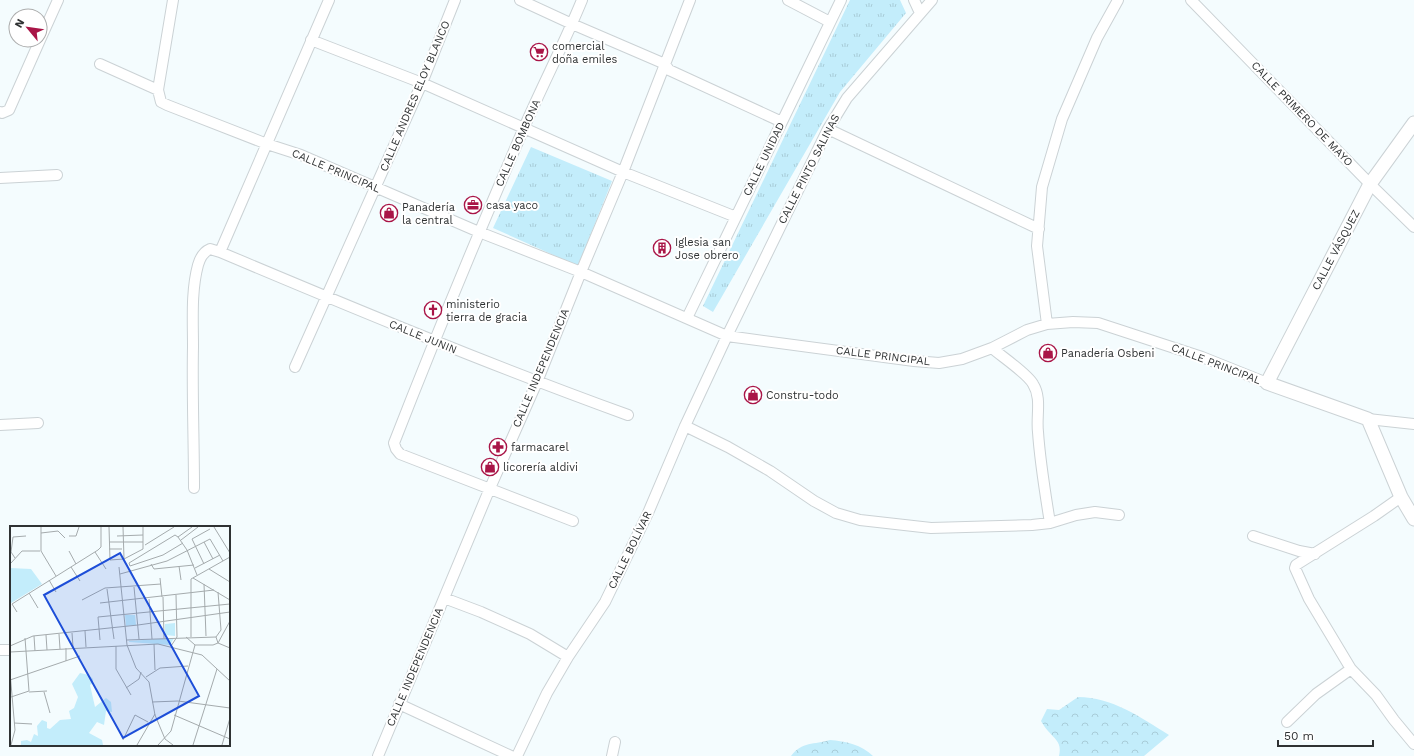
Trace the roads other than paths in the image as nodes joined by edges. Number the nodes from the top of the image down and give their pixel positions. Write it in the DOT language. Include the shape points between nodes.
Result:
graph roads {
  1 [pos="58,0"];
  2 [pos="174,0"];
  3 [pos="329,0"];
  4 [pos="455,0"];
  5 [pos="520,0"];
  6 [pos="582,0"];
  7 [pos="690,0"];
  8 [pos="788,0"];
  9 [pos="841,0"];
  10 [pos="914,0"];
  11 [pos="932,0"];
  12 [pos="1118,0"];
  13 [pos="1191,0"];
  14 [pos="920,13"];
  15 [pos="48,22"];
  16 [pos="830,22"];
  17 [pos="572,24"];
  18 [pos="311,40"];
  19 [pos="36,48"];
  20 [pos="100,64"];
  21 [pos="665,64"];
  22 [pos="422,83"];
  23 [pos="158,90"];
  24 [pos="0,112"];
  25 [pos="782,122"];
  26 [pos="1414,123"];
  27 [pos="524,128"];
  28 [pos="828,129"];
  29 [pos="267,144"];
  30 [pos="623,172"];
  31 [pos="57,175"];
  32 [pos="0,178"];
  33 [pos="1370,184"];
  34 [pos="375,188"];
  35 [pos="736,217"];
  36 [pos="1414,227"];
  37 [pos="1039,229"];
  38 [pos="479,232"];
  39 [pos="220,252"];
  40 [pos="581,272"];
  41 [pos="327,297"];
  42 [pos="687,318"];
  43 [pos="1047,324"];
  44 [pos="727,336"];
  45 [pos="433,341"];
  46 [pos="992,348"];
  47 [pos="296,367"];
  48 [pos="537,382"];
  49 [pos="1267,383"];
  50 [pos="628,415"];
  51 [pos="1368,419"];
  52 [pos="38,423"];
  53 [pos="1414,424"];
  54 [pos="0,425"];
  55 [pos="685,426"];
  56 [pos="194,488"];
  57 [pos="490,488"];
  58 [pos="1401,497"];
  59 [pos="1119,515"];
  60 [pos="1414,519"];
  61 [pos="573,521"];
  62 [pos="1050,523"];
  63 [pos="1253,536"];
  64 [pos="1315,554"];
  65 [pos="444,598"];
  66 [pos="568,657"];
  67 [pos="1351,669"];
  68 [pos="399,704"];
  69 [pos="1287,722"];
  70 [pos="615,742"];
  71 [pos="1414,744"];
  72 [pos="378,756"];
  73 [pos="511,756"];
  74 [pos="517,756"];
  75 [pos="612,756"];
  1 -- 15 [label="street"];
  2 -- 23 [label="street"];
  3 -- 18 [label="street"];
  4 -- 22 [label="street, CALLE ANDRES ELOY BLANCO"];
  5 -- 17 [label="street"];
  6 -- 17 [label="street, CALLE BOMBONA"];
  7 -- 21 [label="street, CALLE INDEPENDENCIA"];
  8 -- 16 [label="street"];
  9 -- 16 [label="street, CALLE UNIDAD"];
  10 -- 14 [label="street"];
  11 -- 14 [label="street, CALLE PINTO SALINAS"];
  12 -- 37 [label="street" via="1097,38 1062,119 1042,187"];
  13 -- 33 [label="street, CALLE PRIMERO DE MAYO"];
  14 -- 28 [label="street, CALLE PINTO SALINAS" via="847,98"];
  16 -- 25 [label="street, CALLE UNIDAD"];
  17 -- 21 [label="street"];
  17 -- 27 [label="street, CALLE BOMBONA"];
  18 -- 22 [label="street"];
  18 -- 29 [label="street"];
  19 -- 24 [label="street" via="8,110"];
  20 -- 23 [label="street"];
  21 -- 25 [label="street" via="669,70"];
  21 -- 30 [label="street, CALLE INDEPENDENCIA"];
  22 -- 27 [label="street"];
  22 -- 34 [label="street, CALLE ANDRES ELOY BLANCO"];
  23 -- 29 [label="street, CALLE PRINCIPAL" via="162,102 167,105"];
  25 -- 35 [label="street, CALLE UNIDAD"];
  26 -- 33 [label="street, CALLE VÁSQUEZ"];
  27 -- 30 [label="street"];
  27 -- 38 [label="street, CALLE BOMBONA"];
  28 -- 37 [label="street"];
  28 -- 44 [label="street, CALLE PINTO SALINAS"];
  29 -- 34 [label="street, CALLE PRINCIPAL" via="301,155"];
  29 -- 39 [label="street"];
  30 -- 35 [label="street"];
  30 -- 40 [label="street, CALLE INDEPENDENCIA"];
  31 -- 32 [label="street"];
  33 -- 36 [label="street, CALLE PRIMERO DE MAYO"];
  33 -- 49 [label="street, CALLE VÁSQUEZ"];
  34 -- 38 [label="street, CALLE PRINCIPAL"];
  34 -- 41 [label="street, CALLE ANDRES ELOY BLANCO"];
  35 -- 42 [label="street, CALLE UNIDAD"];
  37 -- 43 [label="street" via="1037,246"];
  38 -- 40 [label="street, CALLE PRINCIPAL"];
  38 -- 45 [label="street, CALLE BOMBONA"];
  39 -- 41 [label="street, CALLE JUNIN"];
  39 -- 56 [label="street" via="210,249 204,253 196,275 194,291"];
  40 -- 42 [label="street, CALLE PRINCIPAL"];
  40 -- 48 [label="street, CALLE INDEPENDENCIA"];
  41 -- 45 [label="street, CALLE JUNIN"];
  41 -- 47 [label="street, CALLE ANDRES ELOY BLANCO"];
  42 -- 44 [label="street, CALLE PRINCIPAL"];
  43 -- 46 [label="street, CALLE PRINCIPAL" via="1026,330"];
  43 -- 49 [label="street, CALLE PRINCIPAL" via="1098,322 1202,357"];
  44 -- 46 [label="street, CALLE PRINCIPAL" via="939,363 962,359"];
  44 -- 55 [label="street, CALLE BOLÍVAR"];
  45 -- 48 [label="street, CALLE JUNIN"];
  45 -- 57 [label="street, CALLE BOMBONA" via="394,444 396,450 400,454"];
  46 -- 62 [label="street" via="1028,377 1037,391 1037,429"];
  48 -- 50 [label="street, CALLE JUNIN"];
  48 -- 57 [label="street, CALLE INDEPENDENCIA"];
  49 -- 51 [label="street, CALLE PRINCIPAL"];
  51 -- 53 [label="street, CALLE PRINCIPAL"];
  51 -- 58 [label="street"];
  52 -- 54 [label="street"];
  55 -- 62 [label="street" via="770,471 836,513 860,520 931,528"];
  55 -- 66 [label="street, CALLE BOLÍVAR" via="648,513 605,602"];
  57 -- 61 [label="street"];
  57 -- 65 [label="street, CALLE INDEPENDENCIA"];
  58 -- 60 [label="street"];
  58 -- 64 [label="street"];
  59 -- 62 [label="street" via="1095,512"];
  63 -- 64 [label="street"];
  64 -- 67 [label="street" via="1296,565 1295,571 1308,599"];
  65 -- 66 [label="street" via="530,634"];
  65 -- 68 [label="street, CALLE INDEPENDENCIA"];
  66 -- 74 [label="street, CALLE BOLÍVAR" via="547,693"];
  67 -- 69 [label="street" via="1316,694"];
  67 -- 71 [label="street" via="1376,695"];
  68 -- 72 [label="street, CALLE INDEPENDENCIA"];
  68 -- 73 [label="street"];
  70 -- 75 [label="street"];
}
